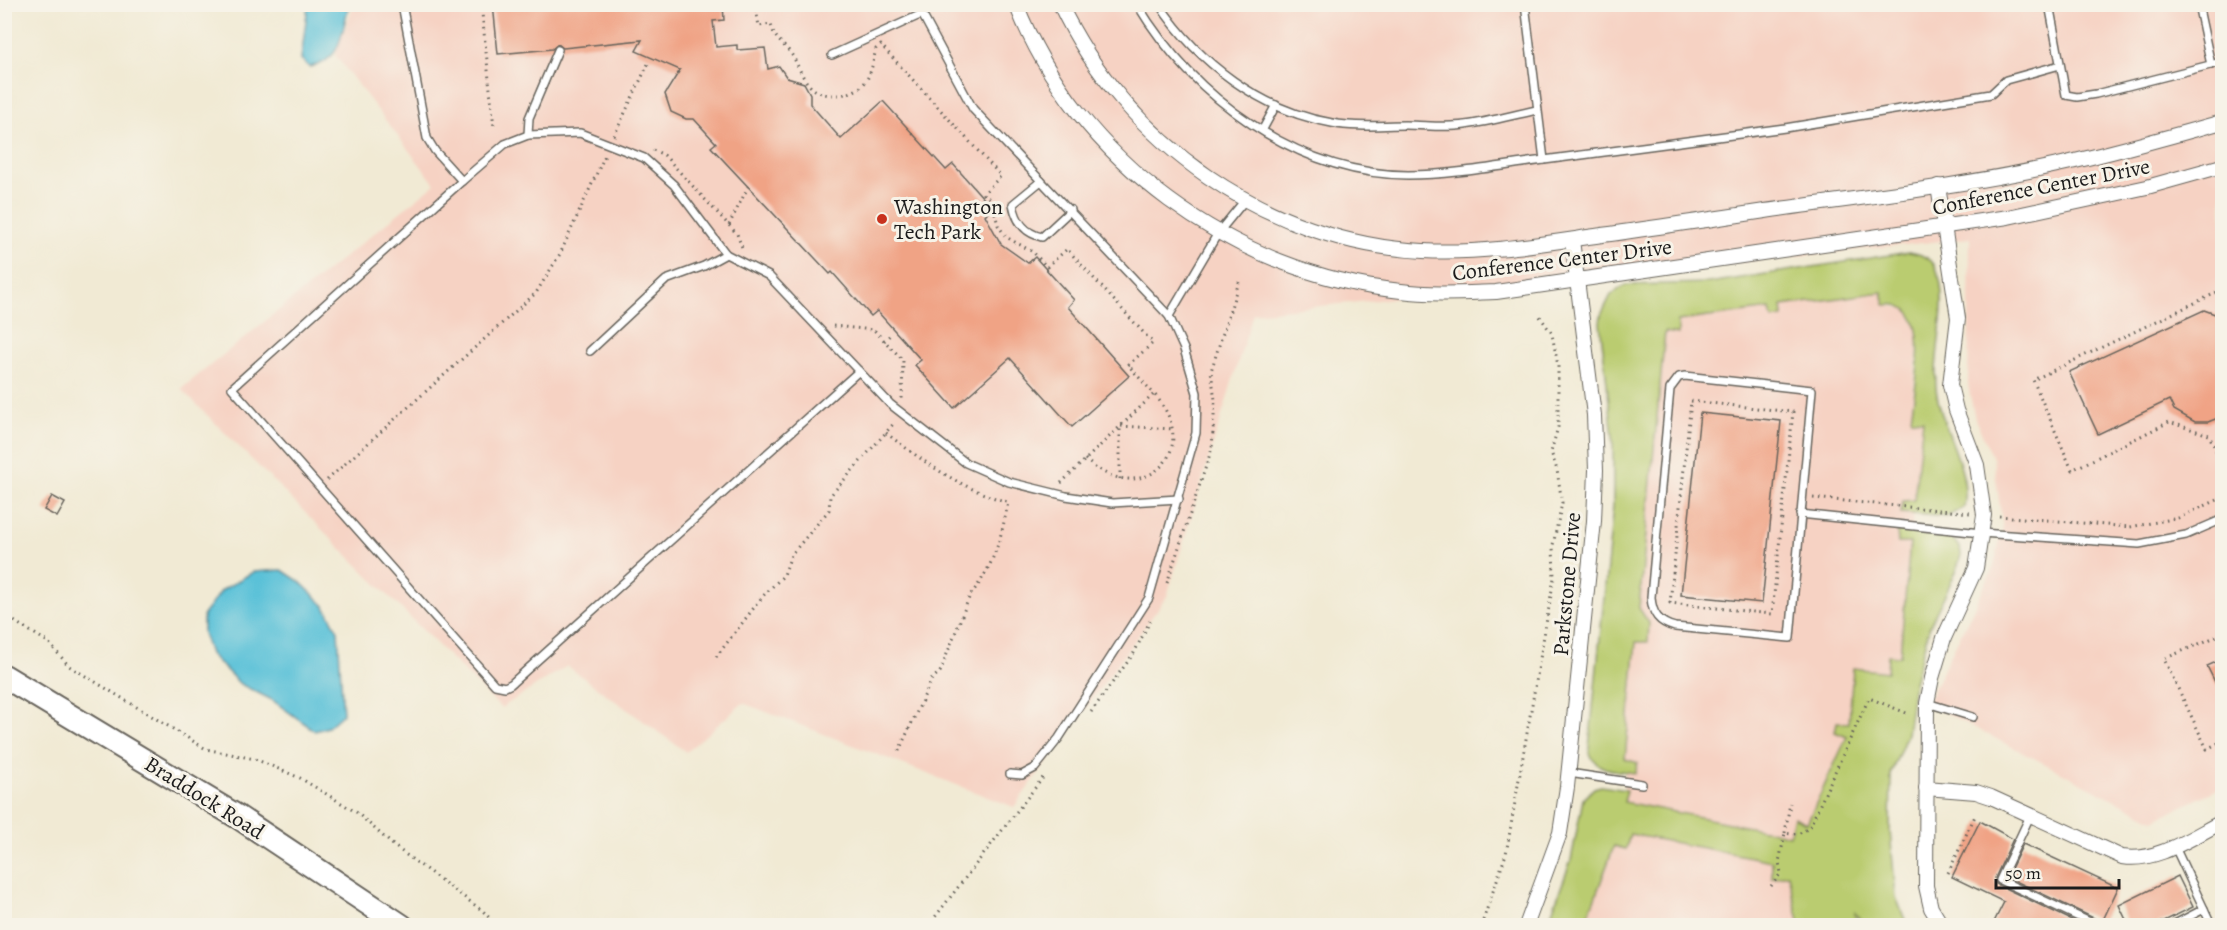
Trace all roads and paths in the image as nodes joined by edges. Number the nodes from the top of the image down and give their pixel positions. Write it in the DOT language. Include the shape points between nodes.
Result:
graph roads {
  1 [pos="402,4"];
  2 [pos="481,4"];
  3 [pos="755,4"];
  4 [pos="918,4"];
  5 [pos="1016,4"];
  6 [pos="1060,4"];
  7 [pos="1137,4"];
  8 [pos="1159,4"];
  9 [pos="1525,4"];
  10 [pos="2049,4"];
  11 [pos="2198,4"];
  12 [pos="922,14"];
  13 [pos="558,50"];
  14 [pos="832,55"];
  15 [pos="649,62"];
  16 [pos="2223,62"];
  17 [pos="2060,64"];
  18 [pos="2211,65"];
  19 [pos="1276,105"];
  20 [pos="1537,110"];
  21 [pos="2223,122"];
  22 [pos="494,127"];
  23 [pos="1263,129"];
  24 [pos="528,135"];
  25 [pos="610,145"];
  26 [pos="1544,160"];
  27 [pos="2223,166"];
  28 [pos="462,181"];
  29 [pos="1041,182"];
  30 [pos="748,185"];
  31 [pos="1938,186"];
  32 [pos="1245,200"];
  33 [pos="1071,210"];
  34 [pos="729,225"];
  35 [pos="1945,227"];
  36 [pos="1218,233"];
  37 [pos="1572,240"];
  38 [pos="726,254"];
  39 [pos="1577,281"];
  40 [pos="1239,282"];
  41 [pos="2223,290"];
  42 [pos="1539,315"];
  43 [pos="1169,316"];
  44 [pos="892,333"];
  45 [pos="884,340"];
  46 [pos="590,351"];
  47 [pos="859,371"];
  48 [pos="1154,394"];
  49 [pos="902,414"];
  50 [pos="1120,426"];
  51 [pos="1173,429"];
  52 [pos="886,433"];
  53 [pos="1085,459"];
  54 [pos="2223,464"];
  55 [pos="1120,479"];
  56 [pos="1057,486"];
  57 [pos="320,487"];
  58 [pos="1784,495"];
  59 [pos="1803,497"];
  60 [pos="2223,498"];
  61 [pos="1179,499"];
  62 [pos="1800,514"];
  63 [pos="1984,515"];
  64 [pos="2222,520"];
  65 [pos="1981,533"];
  66 [pos="1166,586"];
  67 [pos="4,615"];
  68 [pos="1153,615"];
  69 [pos="2223,634"];
  70 [pos="716,657"];
  71 [pos="4,676"];
  72 [pos="1927,703"];
  73 [pos="1910,714"];
  74 [pos="1973,717"];
  75 [pos="1085,720"];
  76 [pos="2223,741"];
  77 [pos="897,755"];
  78 [pos="1050,769"];
  79 [pos="1569,773"];
  80 [pos="1010,774"];
  81 [pos="1642,784"];
  82 [pos="1926,788"];
  83 [pos="1790,802"];
  84 [pos="1976,814"];
  85 [pos="2030,816"];
  86 [pos="2223,822"];
  87 [pos="1785,833"];
  88 [pos="2174,846"];
  89 [pos="1948,873"];
  90 [pos="1771,886"];
  91 [pos="2204,909"];
  92 [pos="402,926"];
  93 [pos="497,926"];
  94 [pos="928,926"];
  95 [pos="1481,926"];
  96 [pos="1527,926"];
  97 [pos="1942,926"];
  98 [pos="2098,926"];
  99 [pos="2171,926"];
  100 [pos="2212,926"];
  1 -- 28 [label="lane" via="427,138"];
  2 -- 22 [label="path"];
  3 -- 48 [label="path" via="759,26 771,24 774,36 789,51 801,76 821,93 842,95 861,87 881,45 1001,176 983,194 992,201 1006,237 1033,252 1047,267 1067,249 1153,343 1128,365"];
  4 -- 12 [label="lane"];
  5 -- 36 [label="street, Conference Center Drive" via="1059,86 1111,150 1164,196"];
  6 -- 32 [label="street, Conference Center Drive" via="1097,70 1160,140"];
  7 -- 23 [label="lane" via="1181,66 1223,106"];
  8 -- 19 [label="lane" via="1198,54 1230,79"];
  9 -- 20 [label="lane"];
  10 -- 17 [label="lane"];
  11 -- 18 [label="lane"];
  12 -- 14 [label="lane"];
  12 -- 29 [label="lane" via="973,109"];
  13 -- 24 [label="lane" via="529,118"];
  15 -- 25 [label="path"];
  16 -- 18 [label="lane"];
  17 -- 18 [label="lane" via="2066,95 2077,97"];
  17 -- 26 [label="lane" via="2006,80 1991,94 1785,128"];
  19 -- 20 [label="lane" via="1335,124 1382,125 1464,126"];
  19 -- 23 [label="lane"];
  20 -- 26 [label="lane"];
  21 -- 31 [label="street, Conference Center Drive" via="2061,164"];
  23 -- 26 [label="lane" via="1293,148 1370,172 1420,174"];
  24 -- 25 [label="lane" via="580,133"];
  24 -- 28 [label="lane" via="506,144"];
  25 -- 38 [label="lane" via="644,158 674,185"];
  25 -- 57 [label="path" via="560,254 536,293"];
  27 -- 35 [label="street, Conference Center Drive" via="2084,201"];
  28 -- 57 [label="lane" via="232,388"];
  29 -- 33 [label="lane"];
  29 -- 33 [label="lane" via="1013,204 1024,229 1042,237"];
  30 -- 34 [label="path"];
  31 -- 35 [label="street"];
  31 -- 37 [label="street, Conference Center Drive"];
  32 -- 36 [label="lane"];
  32 -- 37 [label="street, Conference Center Drive" via="1294,223 1350,240 1410,250 1461,252"];
  33 -- 43 [label="lane"];
  35 -- 39 [label="street, Conference Center Drive"];
  35 -- 63 [label="street" via="1958,318 1950,385 1977,465"];
  36 -- 39 [label="street, Conference Center Drive" via="1298,268 1399,291 1496,292"];
  36 -- 43 [label="lane"];
  37 -- 39 [label="street, Parkstone Drive"];
  38 -- 46 [label="lane" via="666,280"];
  38 -- 47 [label="lane" via="769,276"];
  39 -- 79 [label="street, Parkstone Drive" via="1594,415 1596,471"];
  40 -- 66 [label="path" via="1211,371 1215,400 1212,448"];
  41 -- 54 [label="path" via="2032,380 2072,470 2169,422 2209,435"];
  42 -- 95 [label="path" via="1552,334 1558,366 1558,427 1551,452 1562,503 1553,545 1554,578 1506,854"];
  43 -- 61 [label="lane" via="1197,393 1196,433"];
  44 -- 45 [label="path"];
  47 -- 49 [label="lane"];
  47 -- 57 [label="lane" via="505,687 495,685"];
  48 -- 50 [label="path"];
  48 -- 51 [label="path" via="1166,408"];
  49 -- 52 [label="path"];
  49 -- 61 [label="lane" via="966,463 1009,482 1112,503"];
  50 -- 51 [label="path"];
  50 -- 53 [label="path"];
  50 -- 55 [label="path"];
  51 -- 55 [label="path" via="1171,451 1162,465 1138,479"];
  52 -- 70 [label="path" via="830,496 829,510 791,555 784,575"];
  52 -- 77 [label="path" via="948,477 1008,502 992,560 970,595 940,672 932,679"];
  53 -- 55 [label="path" via="1103,475"];
  53 -- 56 [label="path"];
  58 -- 58 [label="path" via="1772,614 1670,603 1691,401 1793,412"];
  58 -- 59 [label="path"];
  59 -- 62 [label="lane"];
  59 -- 62 [label="lane" via="1812,390 1679,377 1670,389 1651,597 1659,620 1675,627 1790,638"];
  59 -- 63 [label="path"];
  60 -- 63 [label="path" via="2178,518 2130,527"];
  61 -- 80 [label="lane" via="1149,598 1053,746 1035,768 1022,775"];
  62 -- 65 [label="lane"];
  63 -- 65 [label="street"];
  64 -- 65 [label="lane" via="2186,535 2139,544"];
  65 -- 72 [label="street" via="1976,568 1944,638"];
  67 -- 93 [label="path" via="48,642 69,666 206,749 255,759 300,778 356,812"];
  68 -- 75 [label="path" via="1134,652"];
  69 -- 76 [label="path" via="2164,659 2207,749"];
  71 -- 92 [label="main road, Braddock Road" via="238,817"];
  72 -- 74 [label="lane"];
  72 -- 82 [label="street"];
  73 -- 87 [label="path" via="1869,698 1810,826 1804,832"];
  78 -- 94 [label="path"];
  79 -- 81 [label="lane"];
  79 -- 96 [label="street, Parkstone Drive" via="1560,832"];
  82 -- 85 [label="street" via="1976,792"];
  82 -- 97 [label="street" via="1926,886 1931,908"];
  83 -- 87 [label="path"];
  84 -- 89 [label="path"];
  85 -- 88 [label="street" via="2121,857 2144,858"];
  85 -- 98 [label="lane" via="2000,880"];
  86 -- 88 [label="street"];
  87 -- 90 [label="path" via="1779,862 1781,873"];
  88 -- 91 [label="lane"];
  91 -- 99 [label="lane"];
  91 -- 100 [label="lane"];
}
